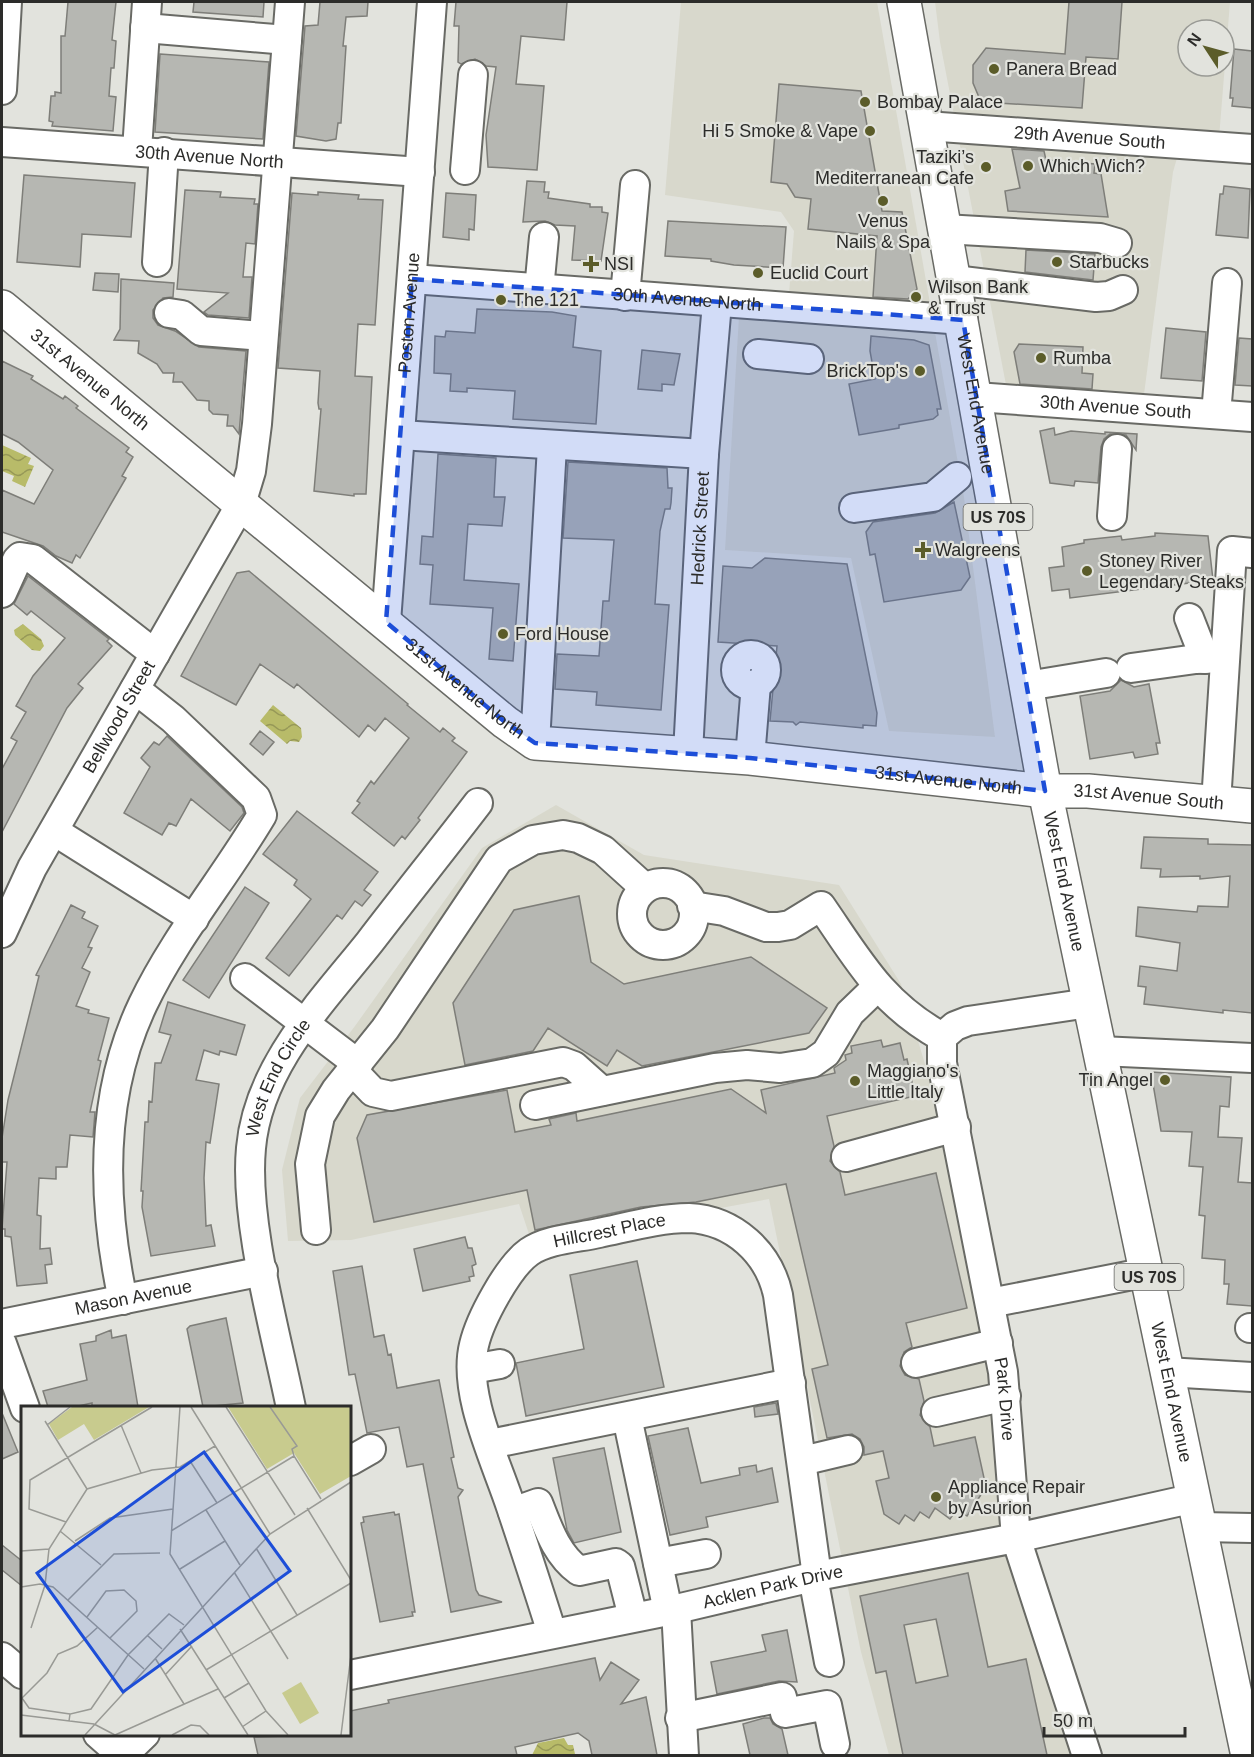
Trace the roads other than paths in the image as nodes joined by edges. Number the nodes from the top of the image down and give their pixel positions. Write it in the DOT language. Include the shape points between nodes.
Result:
graph roads {
  1 [pos="7,2"];
  2 [pos="290,2"];
  3 [pos="432,2"];
  4 [pos="904,2"];
  5 [pos="146,15"];
  6 [pos="287,40"];
  7 [pos="3,43"];
  8 [pos="473,75"];
  9 [pos="2,90"];
  10 [pos="926,126"];
  11 [pos="2,142"];
  12 [pos="1252,149"];
  13 [pos="136,150"];
  14 [pos="164,152"];
  15 [pos="277,160"];
  16 [pos="465,170"];
  17 [pos="420,172"];
  18 [pos="635,185"];
  19 [pos="944,229"];
  20 [pos="544,237"];
  21 [pos="1117,243"];
  22 [pos="157,262"];
  23 [pos="412,279"];
  24 [pos="954,280"];
  25 [pos="1227,283"];
  26 [pos="539,290"];
  27 [pos="1123,290"];
  28 [pos="625,296"];
  29 [pos="717,303"];
  30 [pos="2,307"];
  31 [pos="169,313"];
  32 [pos="963,320"];
  33 [pos="264,336"];
  34 [pos="758,354"];
  35 [pos="809,359"];
  36 [pos="976,397"];
  37 [pos="1216,414"];
  38 [pos="1252,417"];
  39 [pos="1118,430"];
  40 [pos="400,435"];
  41 [pos="552,446"];
  42 [pos="704,454"];
  43 [pos="957,477"];
  44 [pos="241,504"];
  45 [pos="854,508"];
  46 [pos="1112,516"];
  47 [pos="1252,552"];
  48 [pos="2,593"];
  49 [pos="1189,618"];
  50 [pos="386,622"];
  51 [pos="694,651"];
  52 [pos="154,654"];
  53 [pos="1215,658"];
  54 [pos="1027,686"];
  55 [pos="135,689"];
  56 [pos="535,743"];
  57 [pos="688,753"];
  58 [pos="750,758"];
  59 [pos="1045,791"];
  60 [pos="478,803"];
  61 [pos="1216,803"];
  62 [pos="1252,806"];
  63 [pos="54,831"];
  64 [pos="645,888"];
  65 [pos="692,906"];
  66 [pos="194,919"];
  67 [pos="2,933"];
  68 [pos="245,978"];
  69 [pos="877,987"];
  70 [pos="1089,1004"];
  71 [pos="306,1023"];
  72 [pos="942,1037"];
  73 [pos="1100,1051"];
  74 [pos="1252,1058"];
  75 [pos="355,1067"];
  76 [pos="602,1091"];
  77 [pos="535,1105"];
  78 [pos="956,1127"];
  79 [pos="846,1156"];
  80 [pos="316,1230"];
  81 [pos="263,1271"];
  82 [pos="1148,1272"];
  83 [pos="123,1300"];
  84 [pos="990,1303"];
  85 [pos="2,1324"];
  86 [pos="998,1343"];
  87 [pos="2,1344"];
  88 [pos="916,1363"];
  89 [pos="500,1364"];
  90 [pos="472,1369"];
  91 [pos="1166,1372"];
  92 [pos="1252,1377"];
  93 [pos="791,1383"];
  94 [pos="1006,1396"];
  95 [pos="25,1406"];
  96 [pos="291,1406"];
  97 [pos="936,1412"];
  98 [pos="627,1417"];
  99 [pos="490,1444"];
  100 [pos="848,1450"];
  101 [pos="801,1461"];
  102 [pos="513,1512"];
  103 [pos="1198,1513"];
  104 [pos="1252,1528"];
  105 [pos="1016,1538"];
  106 [pos="706,1554"];
  107 [pos="658,1563"];
  108 [pos="815,1577"];
  109 [pos="672,1610"];
  110 [pos="633,1617"];
  111 [pos="552,1633"];
  112 [pos="2,1657"];
  113 [pos="830,1662"];
  114 [pos="21,1673"];
  115 [pos="351,1675"];
  116 [pos="680,1718"];
  117 [pos="100,1736"];
  118 [pos="143,1736"];
  119 [pos="835,1744"];
  120 [pos="1250,1754"];
  121 [pos="122,1755"];
  122 [pos="684,1755"];
  123 [pos="1087,1755"];
  1 -- 7 [label="street"];
  2 -- 6 [label="street, Bellwood Street"];
  3 -- 17 [label="street, Poston Avenue"];
  4 -- 10 [label="main road, West End Avenue / US 70S"];
  5 -- 6 [label="street"];
  5 -- 13 [label="street"];
  6 -- 15 [label="street, Bellwood Street"];
  7 -- 9 [label="street"];
  8 -- 16 [label="street"];
  10 -- 12 [label="street, 29th Avenue South"];
  10 -- 19 [label="main road, West End Avenue / US 70S"];
  11 -- 13 [label="street, 30th Avenue North"];
  13 -- 14 [label="street, 30th Avenue North"];
  14 -- 15 [label="street, 30th Avenue North"];
  14 -- 22 [label="street"];
  15 -- 17 [label="street, 30th Avenue North"];
  15 -- 33 [label="street, Bellwood Street"];
  17 -- 23 [label="street, Poston Avenue"];
  18 -- 28 [label="street"];
  19 -- 21 [label="street" via="1100,238"];
  19 -- 24 [label="main road, West End Avenue / US 70S"];
  20 -- 26 [label="street"];
  23 -- 26 [label="street, 30th Avenue North"];
  23 -- 40 [label="street, Poston Avenue"];
  24 -- 27 [label="street" via="1096,297"];
  24 -- 32 [label="main road, West End Avenue / US 70S"];
  25 -- 37 [label="street"];
  26 -- 28 [label="street, 30th Avenue North"];
  28 -- 29 [label="street, 30th Avenue North"];
  29 -- 32 [label="street, 30th Avenue North"];
  29 -- 42 [label="street, Hedrick Street"];
  30 -- 44 [label="main road, 31st Avenue North"];
  31 -- 33 [label="street" via="182,315 201,331"];
  32 -- 36 [label="main road, West End Avenue / US 70S"];
  33 -- 44 [label="street, Bellwood Street" via="251,471"];
  34 -- 35 [label="street"];
  36 -- 39 [label="street, 30th Avenue South"];
  36 -- 54 [label="main road, West End Avenue / US 70S"];
  37 -- 38 [label="street, 30th Avenue South"];
  37 -- 39 [label="street, 30th Avenue South"];
  39 -- 46 [label="street"];
  40 -- 41 [label="street"];
  40 -- 50 [label="street, Poston Avenue"];
  41 -- 42 [label="street"];
  41 -- 56 [label="street"];
  42 -- 51 [label="street, Hedrick Street"];
  43 -- 45 [label="street" via="933,497"];
  44 -- 50 [label="main road, 31st Avenue North"];
  44 -- 52 [label="street, Bellwood Street"];
  47 -- 53 [label="street" via="1232,551"];
  48 -- 52 [label="street" via="17,560 33,559"];
  49 -- 53 [label="street"];
  50 -- 56 [label="main road, 31st Avenue North"];
  51 -- 57 [label="street, Hedrick Street"];
  51 -- 58 [label="street" via="754,655 740,659 735,672 742,682 756,684"];
  52 -- 55 [label="street, Bellwood Street"];
  53 -- 54 [label="street"];
  53 -- 61 [label="street"];
  54 -- 59 [label="main road, West End Avenue / US 70S"];
  55 -- 63 [label="street, Bellwood Street"];
  55 -- 66 [label="street" via="173,719 256,798 262,809"];
  56 -- 57 [label="main road, 31st Avenue North"];
  57 -- 58 [label="main road, 31st Avenue North"];
  58 -- 59 [label="main road, 31st Avenue North"];
  59 -- 61 [label="main road, 31st Avenue South" via="1088,791"];
  59 -- 70 [label="main road, West End Avenue / US 70S"];
  60 -- 71 [label="street, West End Circle"];
  61 -- 62 [label="main road, 31st Avenue South"];
  63 -- 66 [label="street"];
  63 -- 67 [label="street, Bellwood Street" via="12,906"];
  64 -- 65 [label="street" via="655,883 676,885"];
  64 -- 65 [label="street" via="633,904 631,915 638,934 655,944 665,945 684,937 693,920"];
  64 -- 75 [label="street" via="603,850 578,838 547,836 512,850 489,870 448,936"];
  65 -- 69 [label="street" via="778,927 790,925 821,906"];
  66 -- 83 [label="street" via="139,1012 127,1041 116,1090 108,1147 108,1183"];
  68 -- 71 [label="street"];
  69 -- 72 [label="street" via="908,1017"];
  69 -- 76 [label="street" via="850,1013 832,1046 817,1061 780,1068 716,1068"];
  70 -- 72 [label="street" via="968,1021"];
  70 -- 73 [label="main road, West End Avenue / US 70S"];
  71 -- 75 [label="street"];
  71 -- 81 [label="street, West End Circle" via="270,1080 253,1132 250,1170"];
  72 -- 78 [label="street, Park Drive" via="941,1055"];
  73 -- 74 [label="street"];
  73 -- 82 [label="main road, West End Avenue / US 70S"];
  75 -- 76 [label="street" via="369,1089 391,1096 563,1062 574,1066"];
  75 -- 80 [label="street" via="327,1103 315,1131 310,1164"];
  76 -- 77 [label="street"];
  78 -- 79 [label="street"];
  78 -- 84 [label="street, Park Drive"];
  81 -- 83 [label="street, Mason Avenue"];
  81 -- 96 [label="street, West End Circle"];
  82 -- 84 [label="street"];
  82 -- 91 [label="main road, West End Avenue / US 70S"];
  83 -- 85 [label="street, Mason Avenue"];
  84 -- 86 [label="street, Park Drive"];
  86 -- 88 [label="street"];
  86 -- 94 [label="street, Park Drive"];
  87 -- 95 [label="street"];
  89 -- 90 [label="street"];
  90 -- 93 [label="street, Hillcrest Place" via="474,1345 495,1327 511,1272 539,1246 663,1221 705,1220 747,1240 771,1269"];
  90 -- 99 [label="street, Hillcrest Place" via="476,1399"];
  91 -- 92 [label="street"];
  91 -- 103 [label="main road, West End Avenue / US 70S"];
  93 -- 98 [label="street"];
  93 -- 101 [label="street, Hillcrest Place"];
  94 -- 97 [label="street"];
  94 -- 105 [label="street, Park Drive"];
  98 -- 99 [label="street"];
  98 -- 107 [label="street"];
  99 -- 102 [label="street, Hillcrest Place"];
  100 -- 101 [label="street"];
  101 -- 108 [label="street, Hillcrest Place"];
  102 -- 110 [label="street" via="538,1503 556,1546 567,1563 579,1571 616,1563 620,1566"];
  102 -- 111 [label="street, Hillcrest Place"];
  103 -- 104 [label="street, Acklen Park Drive"];
  103 -- 105 [label="street, Acklen Park Drive"];
  103 -- 120 [label="main road, West End Avenue / US 70S"];
  105 -- 108 [label="street, Acklen Park Drive"];
  105 -- 123 [label="street, Park Drive"];
  106 -- 107 [label="street"];
  107 -- 109 [label="street"];
  108 -- 109 [label="street, Acklen Park Drive"];
  108 -- 113 [label="street, Hillcrest Place"];
  109 -- 110 [label="street, Acklen Park Drive"];
  109 -- 116 [label="street"];
  110 -- 111 [label="street, Acklen Park Drive"];
  111 -- 115 [label="street, Acklen Park Drive"];
  112 -- 114 [label="street"];
  116 -- 119 [label="street" via="782,1698 785,1713 827,1705"];
  116 -- 122 [label="street"];
  117 -- 121 [label="street"];
  118 -- 121 [label="street"];
}
